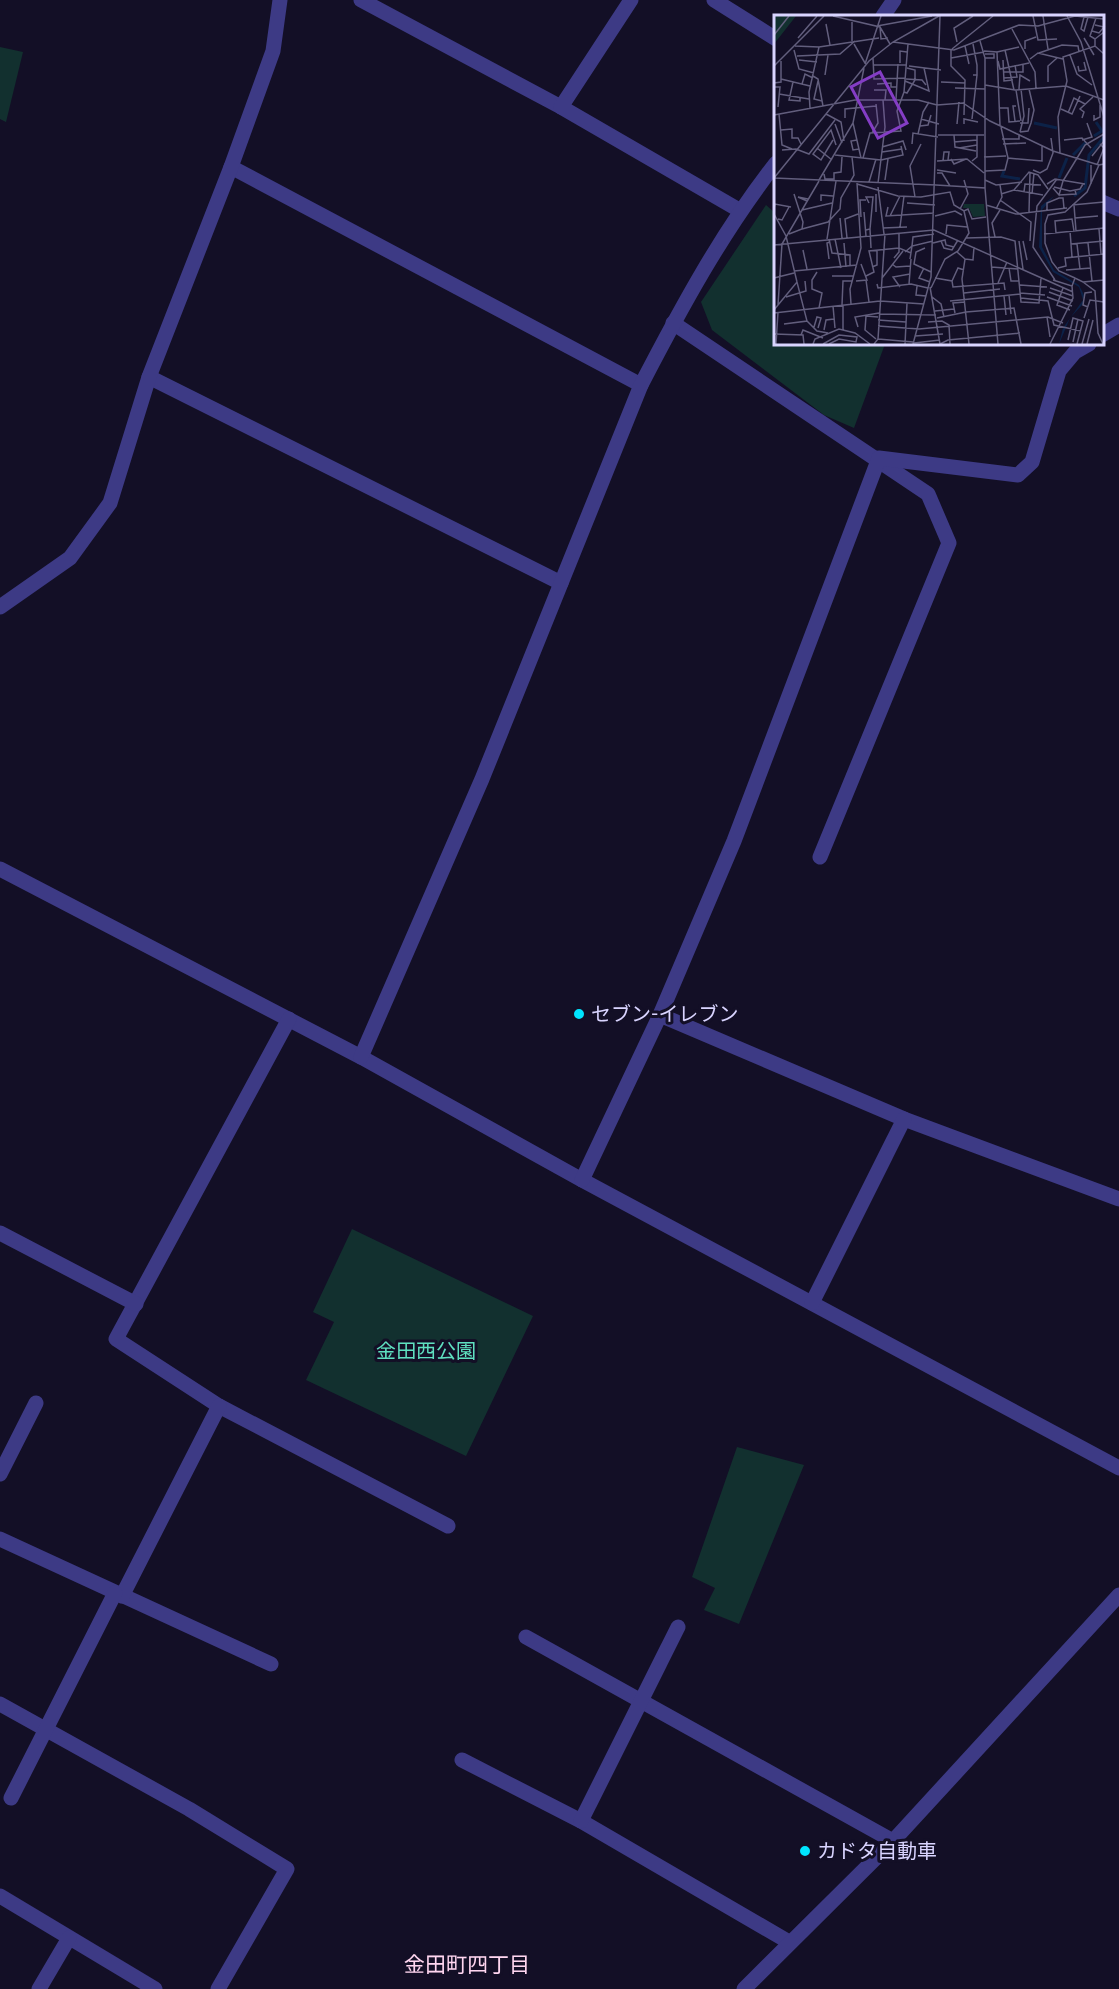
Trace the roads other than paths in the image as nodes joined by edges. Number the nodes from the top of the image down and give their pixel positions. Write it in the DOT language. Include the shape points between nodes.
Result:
graph roads {
  1 [pos="280,0"];
  2 [pos="362,0"];
  3 [pos="632,0"];
  4 [pos="714,0"];
  5 [pos="894,0"];
  6 [pos="884,15"];
  7 [pos="774,38"];
  8 [pos="561,107"];
  9 [pos="774,166"];
  10 [pos="231,167"];
  11 [pos="1104,203"];
  12 [pos="1119,208"];
  13 [pos="739,210"];
  14 [pos="673,323"];
  15 [pos="1119,325"];
  16 [pos="1104,334"];
  17 [pos="1087,345"];
  18 [pos="149,377"];
  19 [pos="641,385"];
  20 [pos="879,458"];
  21 [pos="561,583"];
  22 [pos="0,607"];
  23 [pos="820,856"];
  24 [pos="0,869"];
  25 [pos="660,1015"];
  26 [pos="289,1019"];
  27 [pos="361,1057"];
  28 [pos="904,1119"];
  29 [pos="582,1180"];
  30 [pos="1119,1199"];
  31 [pos="0,1233"];
  32 [pos="812,1303"];
  33 [pos="136,1304"];
  34 [pos="36,1403"];
  35 [pos="219,1406"];
  36 [pos="1119,1468"];
  37 [pos="0,1474"];
  38 [pos="448,1526"];
  39 [pos="0,1539"];
  40 [pos="118,1594"];
  41 [pos="1119,1595"];
  42 [pos="678,1627"];
  43 [pos="526,1637"];
  44 [pos="271,1664"];
  45 [pos="642,1703"];
  46 [pos="0,1704"];
  47 [pos="47,1729"];
  48 [pos="462,1760"];
  49 [pos="11,1798"];
  50 [pos="581,1821"];
  51 [pos="893,1841"];
  52 [pos="0,1896"];
  53 [pos="69,1938"];
  54 [pos="789,1942"];
  55 [pos="39,1989"];
  56 [pos="155,1989"];
  57 [pos="218,1989"];
  58 [pos="744,1989"];
  1 -- 10 [label="street" via="273,51"];
  2 -- 8 [label="street"];
  3 -- 8 [label="street"];
  4 -- 7 [label="street"];
  5 -- 6 [label="street"];
  8 -- 13 [label="street"];
  9 -- 13 [label="street"];
  10 -- 18 [label="street"];
  10 -- 19 [label="street"];
  11 -- 12 [label="street"];
  13 -- 14 [label="street"];
  14 -- 19 [label="street"];
  14 -- 20 [label="street"];
  15 -- 16 [label="street"];
  17 -- 20 [label="street" via="1075,352 1059,372 1032,462 1018,475"];
  18 -- 21 [label="street"];
  18 -- 22 [label="street" via="110,503 69,558"];
  19 -- 21 [label="street"];
  20 -- 23 [label="street" via="928,494 949,543"];
  20 -- 25 [label="street" via="734,842"];
  21 -- 27 [label="street" via="482,778"];
  24 -- 26 [label="street"];
  25 -- 28 [label="street"];
  25 -- 29 [label="street"];
  26 -- 27 [label="street"];
  26 -- 33 [label="street"];
  27 -- 29 [label="street"];
  28 -- 30 [label="street"];
  28 -- 32 [label="street"];
  29 -- 32 [label="street"];
  31 -- 33 [label="street"];
  32 -- 36 [label="street"];
  33 -- 35 [label="street" via="116,1339"];
  34 -- 37 [label="street"];
  35 -- 38 [label="street"];
  35 -- 40 [label="street"];
  39 -- 40 [label="street"];
  40 -- 44 [label="street"];
  40 -- 47 [label="street"];
  41 -- 51 [label="street"];
  42 -- 45 [label="street"];
  43 -- 45 [label="street"];
  45 -- 50 [label="street"];
  45 -- 51 [label="street"];
  46 -- 47 [label="street"];
  47 -- 49 [label="street"];
  47 -- 57 [label="street" via="287,1869"];
  48 -- 50 [label="street"];
  50 -- 54 [label="street"];
  51 -- 54 [label="street"];
  52 -- 53 [label="street"];
  53 -- 55 [label="street"];
  53 -- 56 [label="street"];
  54 -- 58 [label="street"];
}
